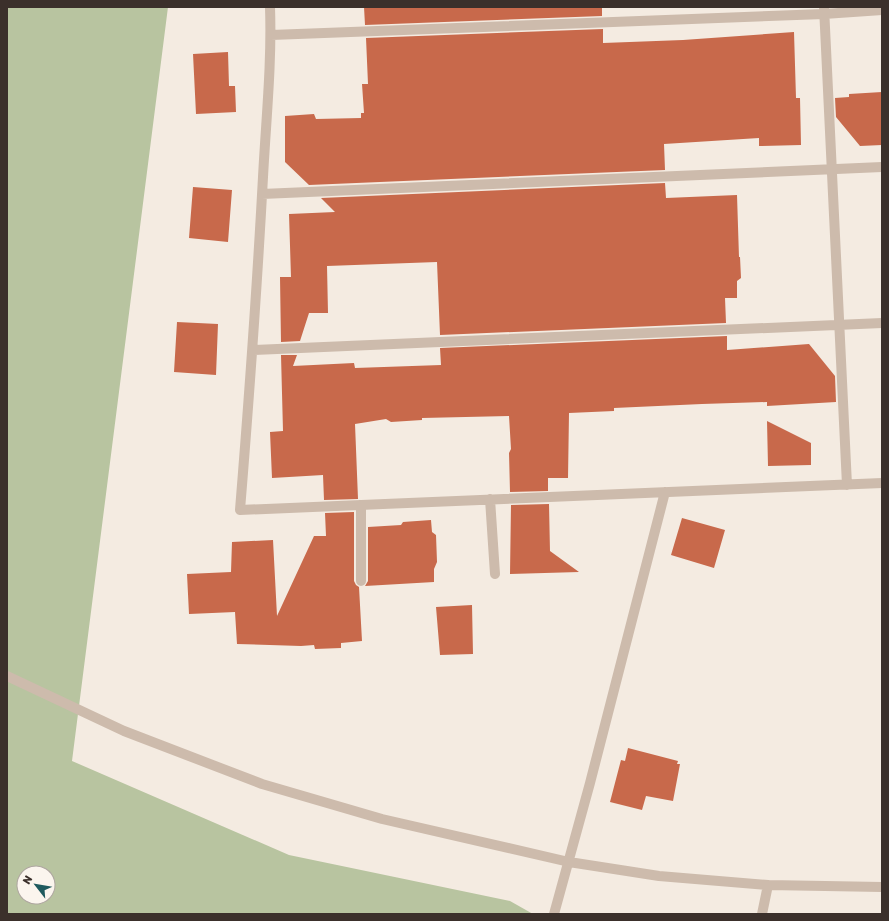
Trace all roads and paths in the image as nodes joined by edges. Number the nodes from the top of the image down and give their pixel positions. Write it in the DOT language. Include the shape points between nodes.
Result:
graph roads {
  1 [pos="270,7"];
  2 [pos="824,10"];
  3 [pos="882,10"];
  4 [pos="271,35"];
  5 [pos="882,167"];
  6 [pos="832,170"];
  7 [pos="262,194"];
  8 [pos="882,323"];
  9 [pos="840,325"];
  10 [pos="253,350"];
  11 [pos="882,483"];
  12 [pos="847,485"];
  13 [pos="666,492"];
  14 [pos="490,499"];
  15 [pos="361,505"];
  16 [pos="495,574"];
  17 [pos="361,581"];
  18 [pos="7,676"];
  19 [pos="569,862"];
  20 [pos="768,884"];
  21 [pos="882,887"];
  22 [pos="554,914"];
  23 [pos="762,914"];
  1 -- 4 [label="street"];
  2 -- 3 [label="street"];
  2 -- 4 [label="street"];
  2 -- 6 [label="street"];
  4 -- 7 [label="street"];
  5 -- 6 [label="street"];
  6 -- 7 [label="street"];
  6 -- 9 [label="street"];
  7 -- 10 [label="street"];
  8 -- 9 [label="street"];
  9 -- 10 [label="street"];
  9 -- 12 [label="street"];
  10 -- 15 [label="street" via="240,510"];
  11 -- 12 [label="street"];
  12 -- 13 [label="street"];
  13 -- 14 [label="street"];
  13 -- 19 [label="street"];
  14 -- 15 [label="street"];
  14 -- 16 [label="street"];
  15 -- 17 [label="street"];
  18 -- 19 [label="street" via="124,731 262,784 382,819"];
  19 -- 20 [label="street" via="659,876"];
  19 -- 22 [label="street"];
  20 -- 21 [label="street"];
  20 -- 23 [label="street"];
}
